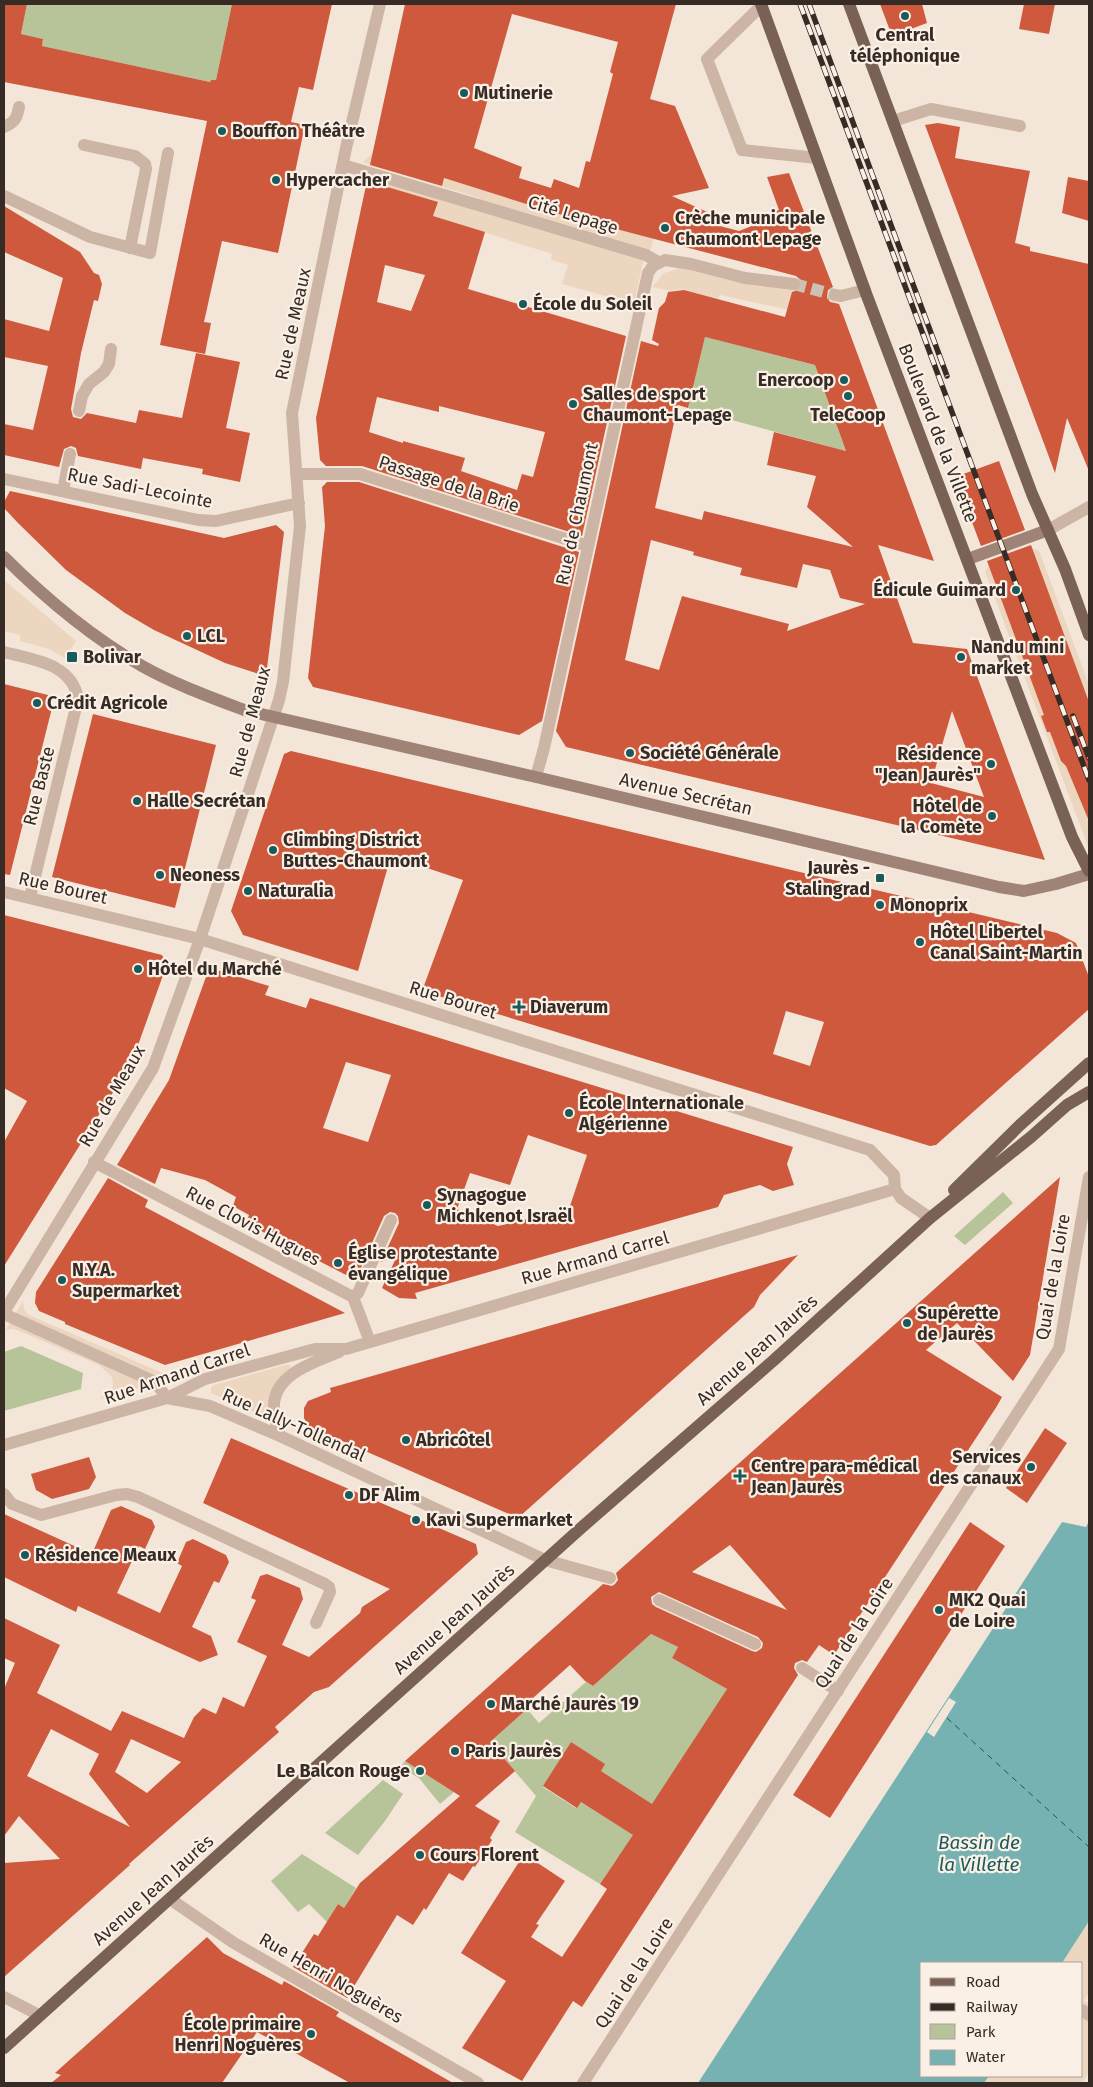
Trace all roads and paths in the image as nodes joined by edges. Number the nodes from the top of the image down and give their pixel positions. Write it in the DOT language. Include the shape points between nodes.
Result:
graph roads {
  1 [pos="380,4"];
  2 [pos="762,4"];
  3 [pos="849,4"];
  4 [pos="19,107"];
  5 [pos="893,121"];
  6 [pos="1020,126"];
  7 [pos="4,127"];
  8 [pos="84,145"];
  9 [pos="168,153"];
  10 [pos="817,158"];
  11 [pos="343,165"];
  12 [pos="4,196"];
  13 [pos="130,248"];
  14 [pos="658,262"];
  15 [pos="794,284"];
  16 [pos="865,290"];
  17 [pos="836,295"];
  18 [pos="112,349"];
  19 [pos="79,411"];
  20 [pos="70,454"];
  21 [pos="296,474"];
  22 [pos="4,479"];
  23 [pos="63,491"];
  24 [pos="299,503"];
  25 [pos="1089,507"];
  26 [pos="1048,530"];
  27 [pos="588,546"];
  28 [pos="4,557"];
  29 [pos="968,558"];
  30 [pos="1089,635"];
  31 [pos="4,652"];
  32 [pos="273,717"];
  33 [pos="536,777"];
  34 [pos="1089,872"];
  35 [pos="4,892"];
  36 [pos="30,897"];
  37 [pos="200,939"];
  38 [pos="1089,1063"];
  39 [pos="1089,1092"];
  40 [pos="94,1162"];
  41 [pos="1089,1176"];
  42 [pos="895,1189"];
  43 [pos="930,1218"];
  44 [pos="391,1220"];
  45 [pos="354,1297"];
  46 [pos="4,1313"];
  47 [pos="370,1342"];
  48 [pos="346,1349"];
  49 [pos="167,1398"];
  50 [pos="280,1436"];
  51 [pos="4,1445"];
  52 [pos="4,1494"];
  53 [pos="545,1560"];
  54 [pos="610,1578"];
  55 [pos="659,1600"];
  56 [pos="316,1623"];
  57 [pos="755,1644"];
  58 [pos="802,1668"];
  59 [pos="838,1690"];
  60 [pos="170,1899"];
  61 [pos="4,1997"];
  62 [pos="39,2015"];
  63 [pos="4,2048"];
  64 [pos="478,2083"];
  65 [pos="583,2083"];
  1 -- 11 [label="street, Rue de Meaux"];
  2 -- 10 [label="main road, Boulevard de la Villette"];
  2 -- 10 [label="street" via="707,59 742,150"];
  3 -- 5 [label="main road"];
  4 -- 7 [label="street" via="13,123"];
  5 -- 6 [label="street" via="931,109"];
  5 -- 26 [label="main road"];
  8 -- 13 [label="street" via="135,156 145,164"];
  9 -- 13 [label="street" via="150,253"];
  10 -- 16 [label="main road, Boulevard de la Villette"];
  11 -- 14 [label="street, Cité Lepage" via="646,255"];
  11 -- 21 [label="street, Rue de Meaux" via="292,413"];
  12 -- 13 [label="street" via="90,237"];
  14 -- 15 [label="street, Cité Lepage" via="666,260 745,278"];
  14 -- 27 [label="street, Rue de Chaumont" via="648,273"];
  16 -- 17 [label="street"];
  16 -- 29 [label="main road, Boulevard de la Villette"];
  18 -- 19 [label="street" via="104,372 89,384 82,396"];
  20 -- 23 [label="street"];
  21 -- 24 [label="street, Rue de Meaux"];
  21 -- 27 [label="street, Passage de la Brie" via="360,474"];
  22 -- 23 [label="street, Rue Sadi-Lecointe"];
  23 -- 24 [label="street, Rue Sadi-Lecointe" via="216,521"];
  24 -- 32 [label="street, Rue de Meaux" via="300,526 283,682"];
  25 -- 26 [label="street"];
  26 -- 29 [label="main road"];
  26 -- 30 [label="main road"];
  27 -- 33 [label="street, Rue de Chaumont"];
  28 -- 32 [label="main road, Avenue Secrétan" via="36,590 78,624 142,666 205,696"];
  29 -- 34 [label="main road, Boulevard de la Villette" via="1072,838"];
  31 -- 36 [label="street, Rue Baste" via="62,670 74,684 78,699"];
  32 -- 33 [label="main road, Avenue Secrétan"];
  32 -- 37 [label="street, Rue de Meaux"];
  33 -- 34 [label="main road, Avenue Secrétan" via="999,887 1024,891"];
  35 -- 36 [label="street, Rue Bouret"];
  36 -- 37 [label="street, Rue Bouret"];
  37 -- 40 [label="street, Rue de Meaux" via="153,1068"];
  37 -- 42 [label="street, Rue Bouret" via="870,1150 894,1174"];
  38 -- 43 [label="main road, Avenue Jean Jaurès" via="1020,1125"];
  39 -- 43 [label="main road, Avenue Jean Jaurès" via="1067,1105 1031,1138"];
  40 -- 45 [label="street, Rue Clovis Hugues"];
  40 -- 46 [label="street, Rue de Meaux"];
  41 -- 59 [label="street, Quai de la Loire" via="1059,1349"];
  42 -- 43 [label="street"];
  42 -- 47 [label="street, Rue Armand Carrel"];
  43 -- 53 [label="main road, Avenue Jean Jaurès" via="774,1360"];
  44 -- 45 [label="street"];
  45 -- 47 [label="street"];
  46 -- 49 [label="street" via="154,1382"];
  47 -- 48 [label="street, Rue Armand Carrel"];
  48 -- 49 [label="street, Rue Armand Carrel" via="314,1349 205,1379"];
  48 -- 50 [label="street" via="303,1367 280,1386 273,1408"];
  49 -- 50 [label="street, Rue Lally-Tollendal" via="210,1406"];
  49 -- 51 [label="street, Rue Armand Carrel"];
  50 -- 53 [label="street, Rue Lally-Tollendal"];
  52 -- 56 [label="street" via="12,1504 41,1515 116,1495 138,1497 329,1587 330,1592"];
  53 -- 54 [label="street, Rue Lally-Tollendal"];
  53 -- 60 [label="main road, Avenue Jean Jaurès"];
  55 -- 57 [label="street"];
  58 -- 59 [label="street"];
  59 -- 65 [label="street, Quai de la Loire"];
  60 -- 62 [label="main road, Avenue Jean Jaurès"];
  60 -- 64 [label="street, Rue Henri Noguères" via="234,1943"];
  61 -- 62 [label="street"];
  62 -- 63 [label="main road, Avenue Jean Jaurès"];
}
